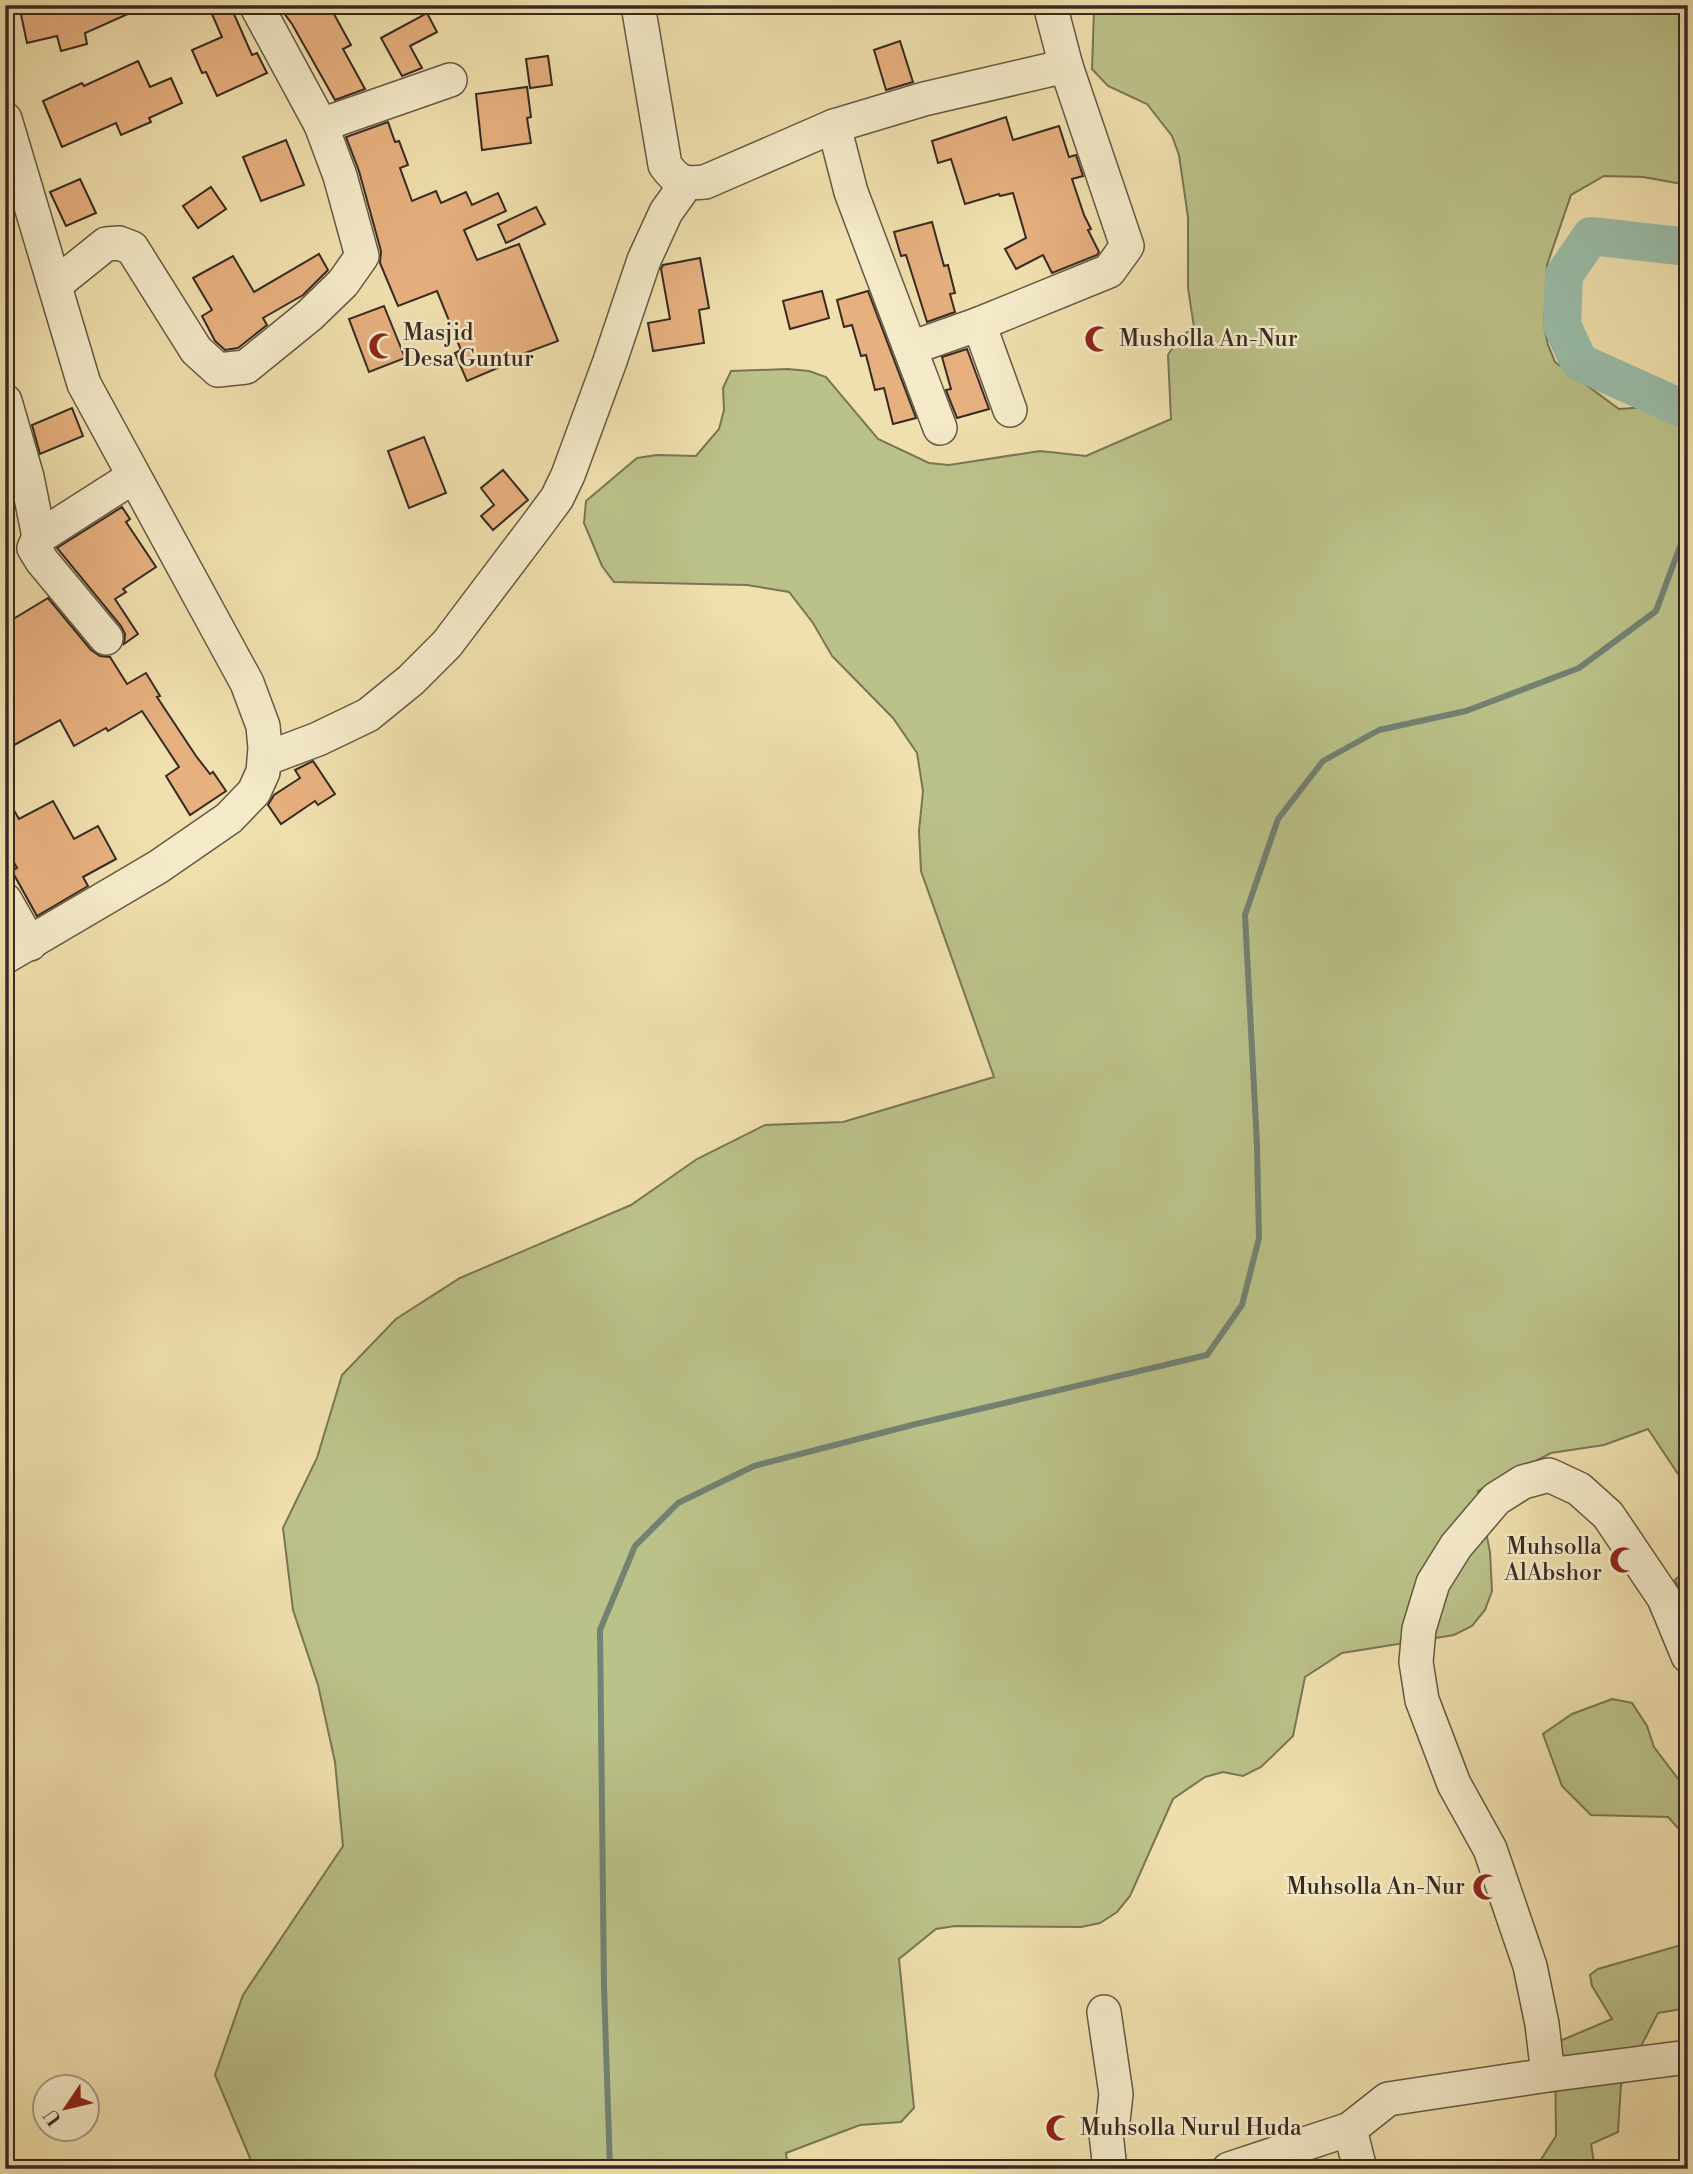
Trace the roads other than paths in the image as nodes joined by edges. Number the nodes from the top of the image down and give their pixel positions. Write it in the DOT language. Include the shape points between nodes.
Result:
graph roads {
  1 [pos="256,5"];
  2 [pos="638,5"];
  3 [pos="1050,5"];
  4 [pos="1066,66"];
  5 [pos="450,80"];
  6 [pos="5,119"];
  7 [pos="321,125"];
  8 [pos="834,126"];
  9 [pos="686,184"];
  10 [pos="55,285"];
  11 [pos="979,324"];
  12 [pos="911,348"];
  13 [pos="5,401"];
  14 [pos="1010,410"];
  15 [pos="940,428"];
  16 [pos="133,477"];
  17 [pos="39,537"];
  18 [pos="106,638"];
  19 [pos="265,759"];
  20 [pos="5,900"];
  21 [pos="18,950"];
  22 [pos="1688,1656"];
  23 [pos="1104,2012"];
  24 [pos="1688,2057"];
  25 [pos="1548,2075"];
  26 [pos="1350,2129"];
  27 [pos="1110,2169"];
  28 [pos="1229,2169"];
  29 [pos="1360,2169"];
  1 -- 7 [label="street"];
  2 -- 9 [label="street" via="665,165"];
  3 -- 4 [label="street"];
  4 -- 8 [label="street" via="924,99"];
  4 -- 11 [label="street" via="1127,246 1110,271"];
  5 -- 7 [label="street"];
  6 -- 10 [label="street"];
  7 -- 10 [label="street" via="362,256 343,283 310,315 246,367 218,370 196,350 132,248 106,244"];
  8 -- 9 [label="street" via="705,182"];
  8 -- 12 [label="street" via="851,192"];
  9 -- 19 [label="street" via="644,260 568,475 537,525 447,644 411,680 368,715"];
  10 -- 16 [label="street" via="84,384"];
  11 -- 12 [label="street"];
  11 -- 14 [label="street"];
  12 -- 15 [label="street"];
  13 -- 17 [label="street"];
  16 -- 17 [label="street"];
  16 -- 19 [label="street" via="247,683 263,726"];
  17 -- 18 [label="street" via="34,548 41,561"];
  19 -- 21 [label="street" via="254,792 229,818 158,867"];
  20 -- 21 [label="street"];
  22 -- 25 [label="street" via="1664,1598 1608,1516 1579,1489 1549,1475 1523,1482 1496,1499 1456,1546 1433,1583 1419,1629 1416,1662 1422,1700 1454,1784 1490,1849 1530,1966"];
  23 -- 27 [label="street" via="1116,2094 1113,2121 1106,2134"];
  24 -- 25 [label="street"];
  25 -- 26 [label="street" via="1388,2099"];
  26 -- 28 [label="street"];
  26 -- 29 [label="street"];
}
